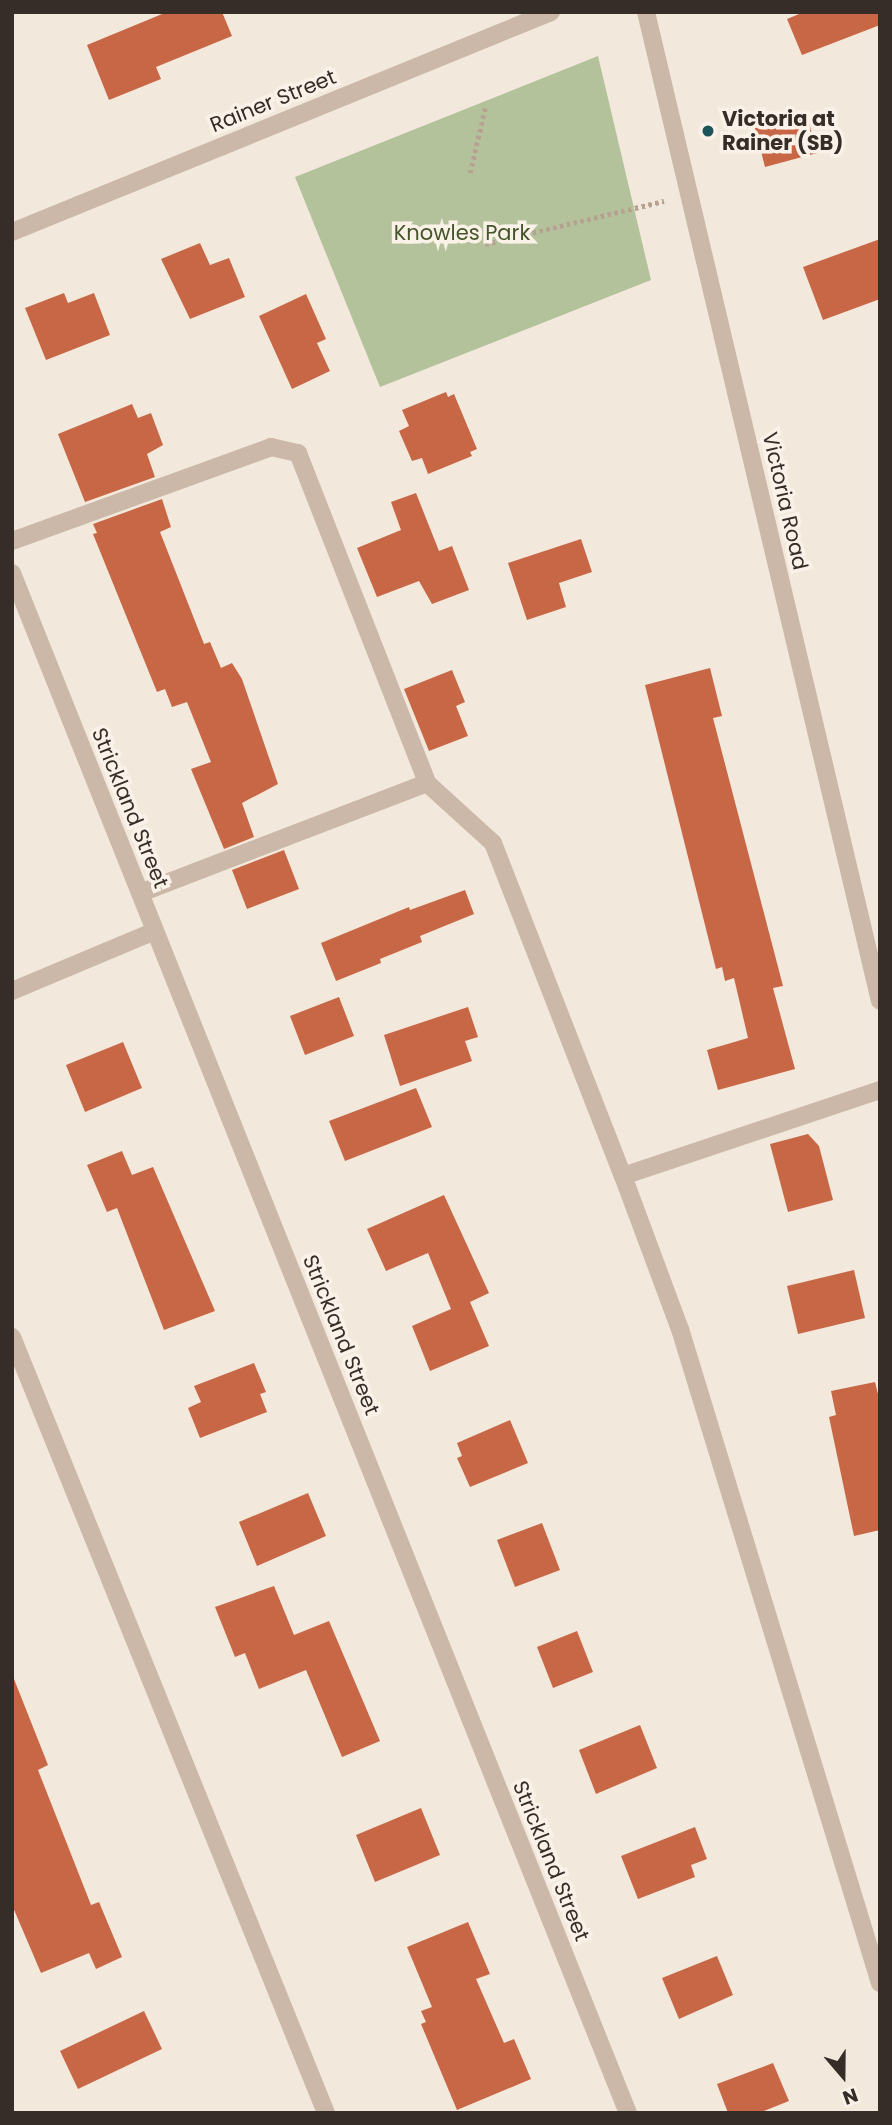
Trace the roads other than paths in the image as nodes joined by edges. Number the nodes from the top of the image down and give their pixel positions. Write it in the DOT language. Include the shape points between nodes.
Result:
graph roads {
  1 [pos="551,12"];
  2 [pos="646,12"];
  3 [pos="12,232"];
  4 [pos="12,541"];
  5 [pos="12,573"];
  6 [pos="427,783"];
  7 [pos="140,893"];
  8 [pos="155,931"];
  9 [pos="12,991"];
  10 [pos="880,1001"];
  11 [pos="880,1090"];
  12 [pos="623,1176"];
  13 [pos="12,1338"];
  14 [pos="880,1983"];
  15 [pos="326,2113"];
  16 [pos="628,2113"];
  1 -- 3 [label="street, Rainer Street"];
  2 -- 10 [label="street, Victoria Road"];
  4 -- 6 [label="street" via="271,447 298,453"];
  5 -- 7 [label="street, Strickland Street"];
  6 -- 7 [label="street"];
  6 -- 12 [label="street" via="494,844"];
  7 -- 8 [label="street, Strickland Street"];
  8 -- 9 [label="street"];
  8 -- 16 [label="street, Strickland Street"];
  11 -- 12 [label="street"];
  12 -- 14 [label="street" via="680,1329"];
  13 -- 15 [label="street"];
}
